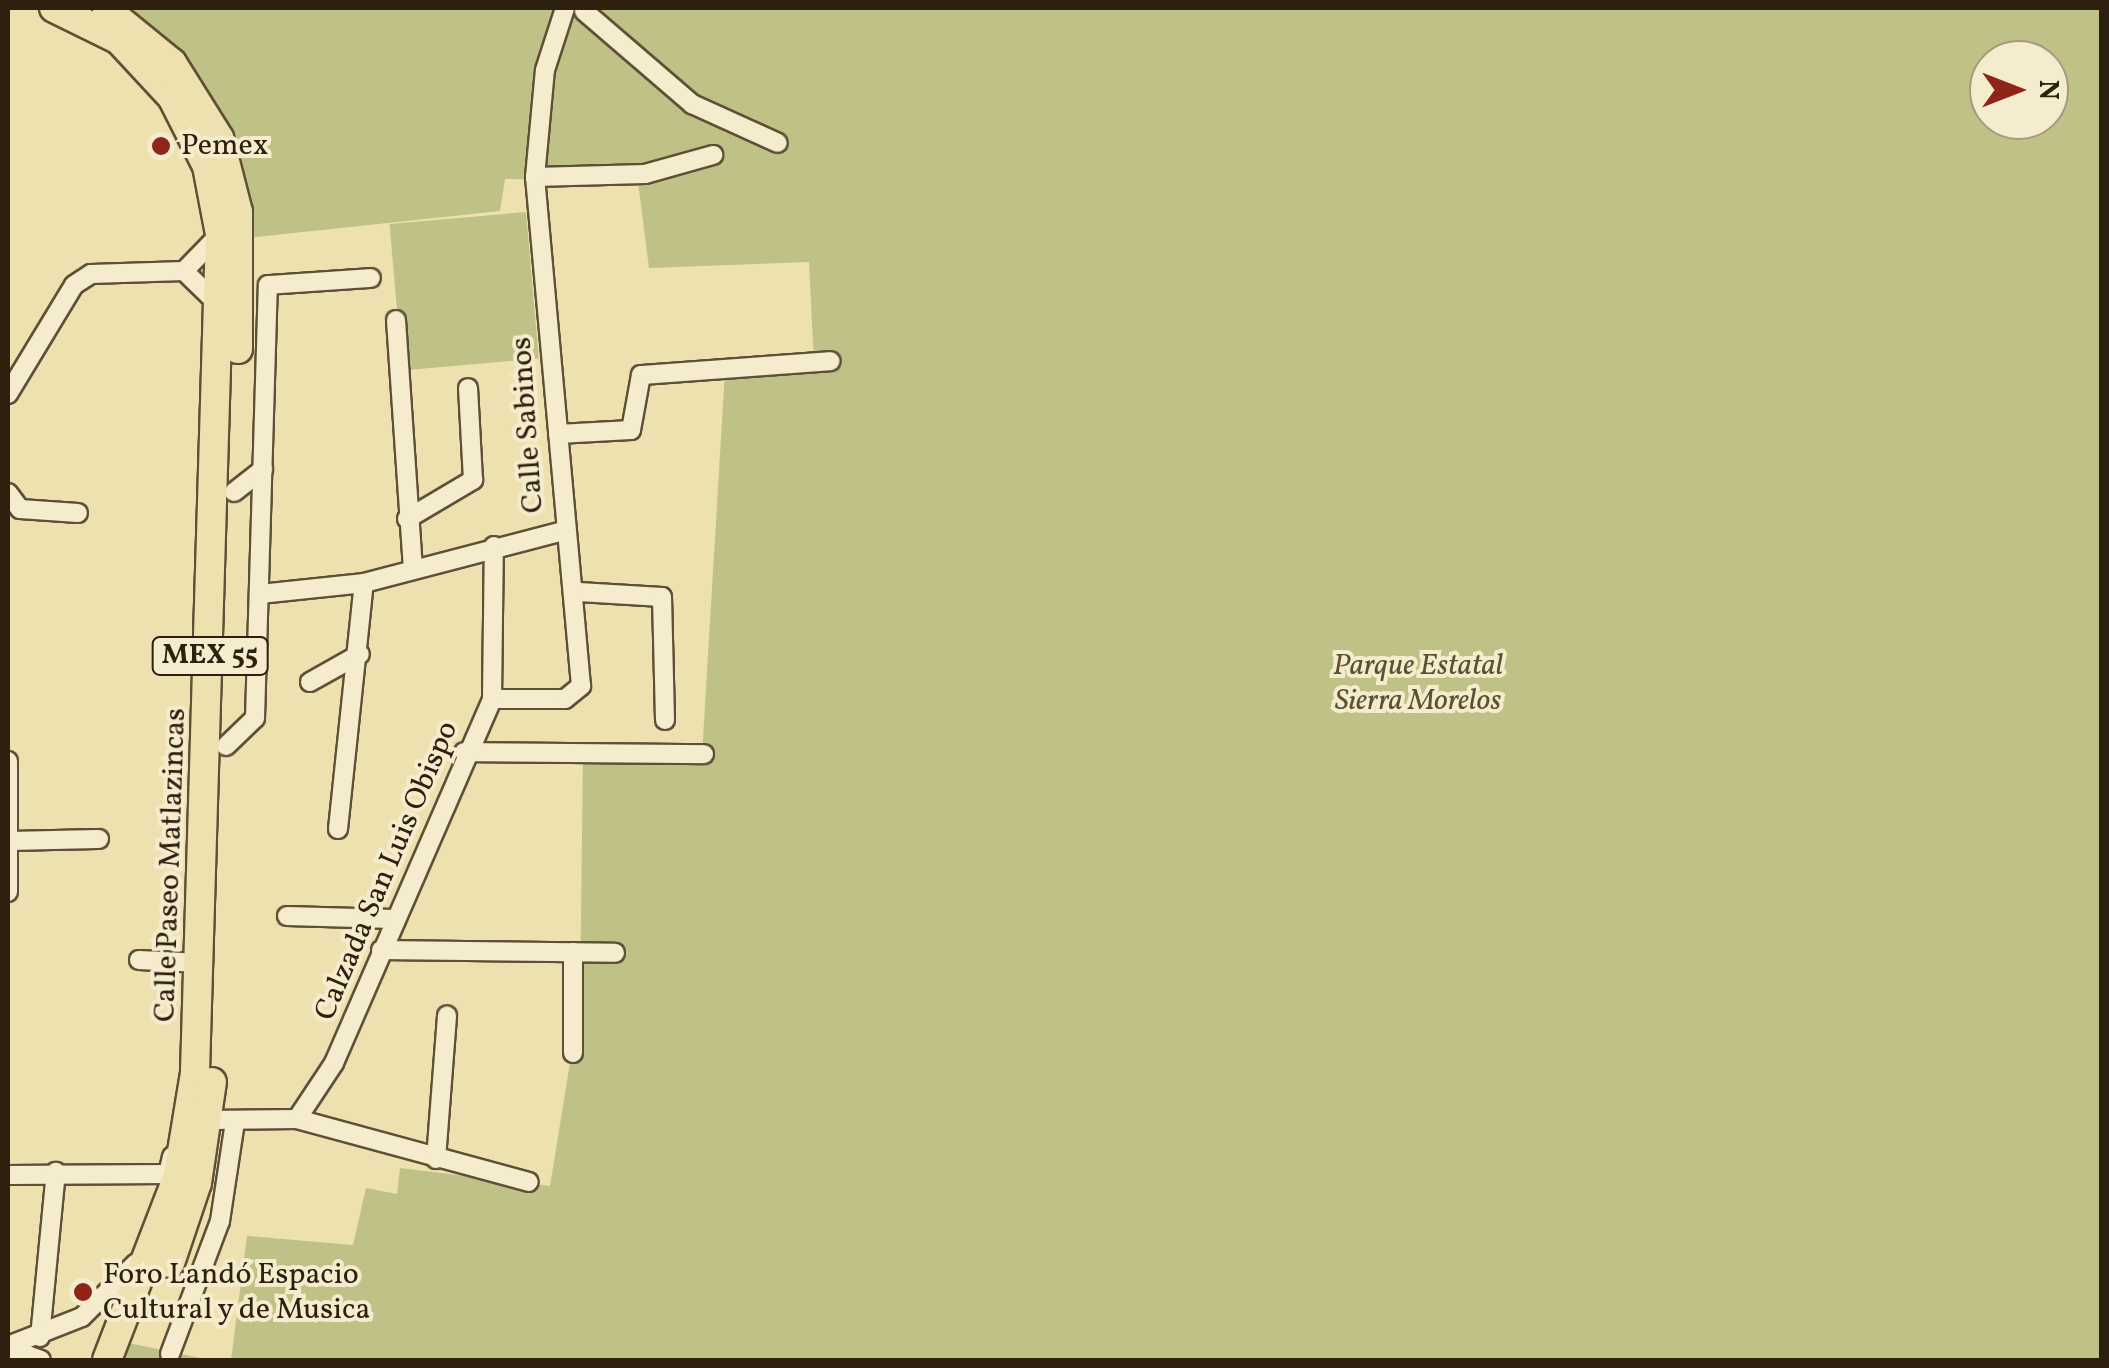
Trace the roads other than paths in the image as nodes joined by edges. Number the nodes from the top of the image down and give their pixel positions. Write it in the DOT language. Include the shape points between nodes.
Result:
graph roads {
  1 [pos="54,8"];
  2 [pos="102,8"];
  3 [pos="565,8"];
  4 [pos="585,9"];
  5 [pos="778,143"];
  6 [pos="712,155"];
  7 [pos="535,178"];
  8 [pos="220,234"];
  9 [pos="184,271"];
  10 [pos="371,278"];
  11 [pos="220,306"];
  12 [pos="396,320"];
  13 [pos="830,361"];
  14 [pos="468,388"];
  15 [pos="8,394"];
  16 [pos="558,434"];
  17 [pos="263,469"];
  18 [pos="234,492"];
  19 [pos="11,500"];
  20 [pos="78,513"];
  21 [pos="407,518"];
  22 [pos="563,531"];
  23 [pos="494,546"];
  24 [pos="413,568"];
  25 [pos="364,584"];
  26 [pos="579,592"];
  27 [pos="260,594"];
  28 [pos="360,654"];
  29 [pos="310,682"];
  30 [pos="492,699"];
  31 [pos="665,720"];
  32 [pos="226,746"];
  33 [pos="464,752"];
  34 [pos="704,754"];
  35 [pos="8,762"];
  36 [pos="338,829"];
  37 [pos="99,839"];
  38 [pos="9,841"];
  39 [pos="8,892"];
  40 [pos="288,916"];
  41 [pos="394,919"];
  42 [pos="380,950"];
  43 [pos="573,952"];
  44 [pos="615,952"];
  45 [pos="139,960"];
  46 [pos="194,963"];
  47 [pos="446,1015"];
  48 [pos="573,1053"];
  49 [pos="297,1119"];
  50 [pos="222,1121"];
  51 [pos="436,1160"];
  52 [pos="56,1172"];
  53 [pos="8,1175"];
  54 [pos="529,1182"];
  55 [pos="162,1232"];
  56 [pos="40,1337"];
  57 [pos="8,1347"];
  58 [pos="170,1354"];
  59 [pos="41,1360"];
  60 [pos="108,1360"];
  61 [pos="127,1360"];
  1 -- 8 [label="highway, Calle Paseo Matlazincas / MEX 55" via="118,40 172,97 207,166"];
  2 -- 18 [label="highway, Calle Paseo Matlazincas / MEX 55" via="188,82 233,182"];
  3 -- 7 [label="street, Calle Sabinos" via="545,70"];
  4 -- 5 [label="street" via="692,104"];
  6 -- 7 [label="street" via="645,174"];
  7 -- 16 [label="street, Calle Sabinos"];
  8 -- 9 [label="street"];
  8 -- 11 [label="highway, Calle Paseo Matlazincas / MEX 55"];
  9 -- 11 [label="street"];
  9 -- 15 [label="street" via="80,278"];
  10 -- 17 [label="street" via="268,285"];
  11 -- 46 [label="highway, Calle Paseo Matlazincas / MEX 55"];
  12 -- 21 [label="street"];
  13 -- 16 [label="street" via="641,375 631,430"];
  14 -- 21 [label="street" via="473,480"];
  16 -- 22 [label="street, Calle Sabinos"];
  17 -- 18 [label="street"];
  17 -- 27 [label="street"];
  18 -- 32 [label="highway, Calle Paseo Matlazincas / MEX 55"];
  19 -- 20 [label="street"];
  21 -- 24 [label="street"];
  22 -- 23 [label="street, Calle Sabinos"];
  22 -- 26 [label="street"];
  23 -- 24 [label="street, Calle Sabinos"];
  23 -- 30 [label="street, Calzada San Luis Obispo"];
  24 -- 25 [label="street, Calle Sabinos"];
  25 -- 27 [label="street, Calle Sabinos"];
  25 -- 28 [label="street"];
  26 -- 30 [label="street" via="581,679 565,699"];
  26 -- 31 [label="street" via="662,597"];
  27 -- 32 [label="street" via="255,718"];
  28 -- 29 [label="street"];
  28 -- 36 [label="street"];
  30 -- 33 [label="street, Calzada San Luis Obispo"];
  32 -- 50 [label="highway, Calle Paseo Matlazincas / MEX 55"];
  33 -- 34 [label="street"];
  33 -- 41 [label="street, Calzada San Luis Obispo"];
  35 -- 38 [label="street"];
  37 -- 38 [label="street"];
  38 -- 39 [label="street"];
  40 -- 41 [label="street"];
  41 -- 42 [label="street, Calzada San Luis Obispo"];
  42 -- 43 [label="street"];
  42 -- 49 [label="street, Calzada San Luis Obispo" via="334,1063"];
  43 -- 44 [label="street"];
  43 -- 48 [label="street"];
  45 -- 46 [label="street"];
  46 -- 52 [label="street" via="168,1174"];
  46 -- 55 [label="highway, Calle Paseo Matlazincas / MEX 55" via="192,1105"];
  47 -- 51 [label="street"];
  49 -- 50 [label="street"];
  49 -- 51 [label="street"];
  50 -- 58 [label="street" via="220,1221"];
  50 -- 61 [label="highway, Calle Paseo Matlazincas / MEX 55"];
  51 -- 54 [label="street"];
  52 -- 53 [label="street"];
  52 -- 56 [label="street"];
  55 -- 56 [label="street" via="104,1301"];
  55 -- 60 [label="highway, Calle Paseo Matlazincas / MEX 55"];
  56 -- 57 [label="street"];
  57 -- 59 [label="street"];
}
